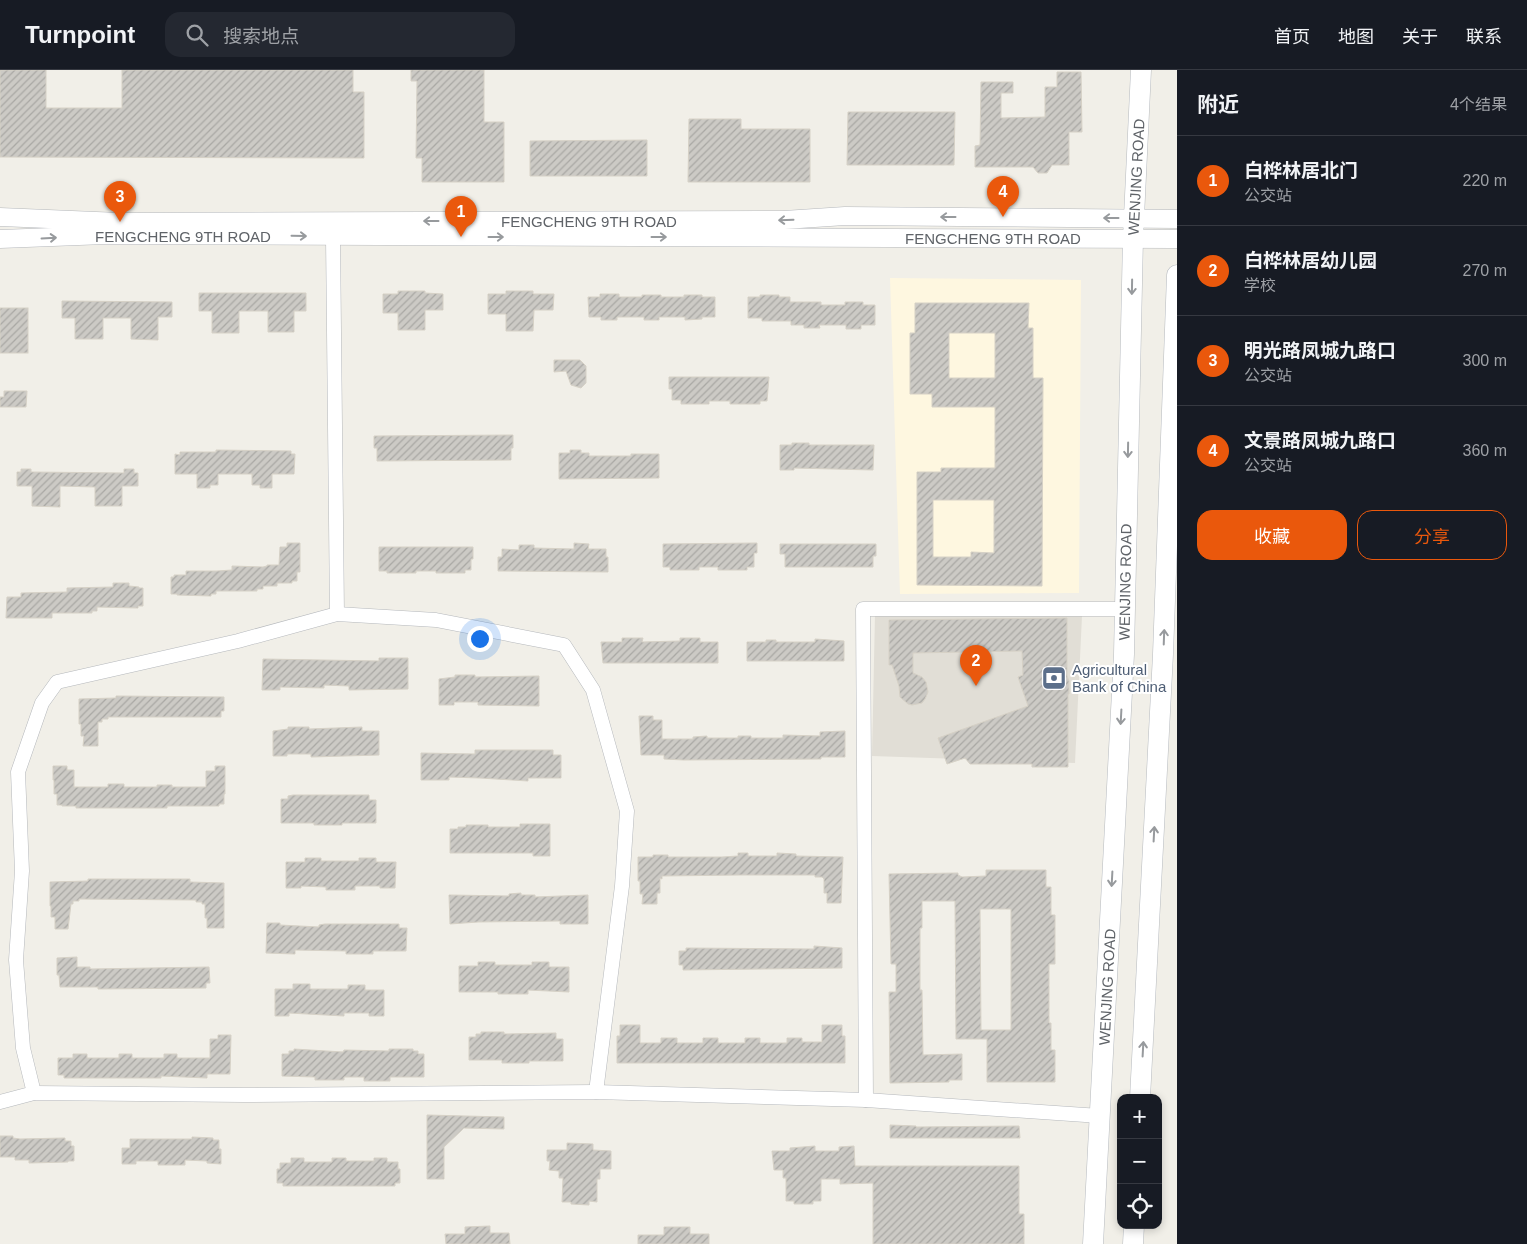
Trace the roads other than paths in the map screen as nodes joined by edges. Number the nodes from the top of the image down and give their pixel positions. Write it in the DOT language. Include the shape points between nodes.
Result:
graph roads {
  1 [pos="1141,70"];
  2 [pos="0,217"];
  3 [pos="1134,218"];
  4 [pos="1177,219"];
  5 [pos="333,237"];
  6 [pos="1133,238"];
  7 [pos="0,239"];
  8 [pos="1177,239"];
  9 [pos="1177,275"];
  10 [pos="1125,608"];
  11 [pos="337,614"];
  12 [pos="596,1092"];
  13 [pos="34,1093"];
  14 [pos="1140,1094"];
  15 [pos="866,1100"];
  16 [pos="0,1102"];
  17 [pos="1100,1116"];
  18 [pos="1134,1229"];
  19 [pos="1093,1244"];
  20 [pos="1133,1244"];
  1 -- 3 [label="main road, WENJING ROAD"];
  3 -- 2 [label="street, FENGCHENG 9TH ROAD, one-way" via="845,216 784,220 120,222"];
  3 -- 4 [label="street, FENGCHENG 9TH ROAD"];
  3 -- 6 [label="main road, WENJING ROAD"];
  5 -- 6 [label="street, FENGCHENG 9TH ROAD, one-way"];
  7 -- 5 [label="street, FENGCHENG 9TH ROAD, one-way" via="105,235"];
  5 -- 11 [label="street"];
  6 -- 8 [label="street, FENGCHENG 9TH ROAD"];
  6 -- 10 [label="main road, WENJING ROAD, one-way"];
  14 -- 9 [label="main road, one-way" via="1163,654"];
  10 -- 15 [label="street" via="862,609"];
  10 -- 17 [label="main road, WENJING ROAD, one-way"];
  11 -- 12 [label="street" via="436,620 564,645 593,690 627,811 622,886"];
  11 -- 13 [label="street" via="238,641 57,682 42,703 18,772 22,871 16,960 23,1048"];
  12 -- 13 [label="street"];
  12 -- 15 [label="street"];
  13 -- 16 [label="street"];
  15 -- 17 [label="street"];
  17 -- 19 [label="main road, WENJING ROAD"];
  18 -- 20 [label="main road"];
}
